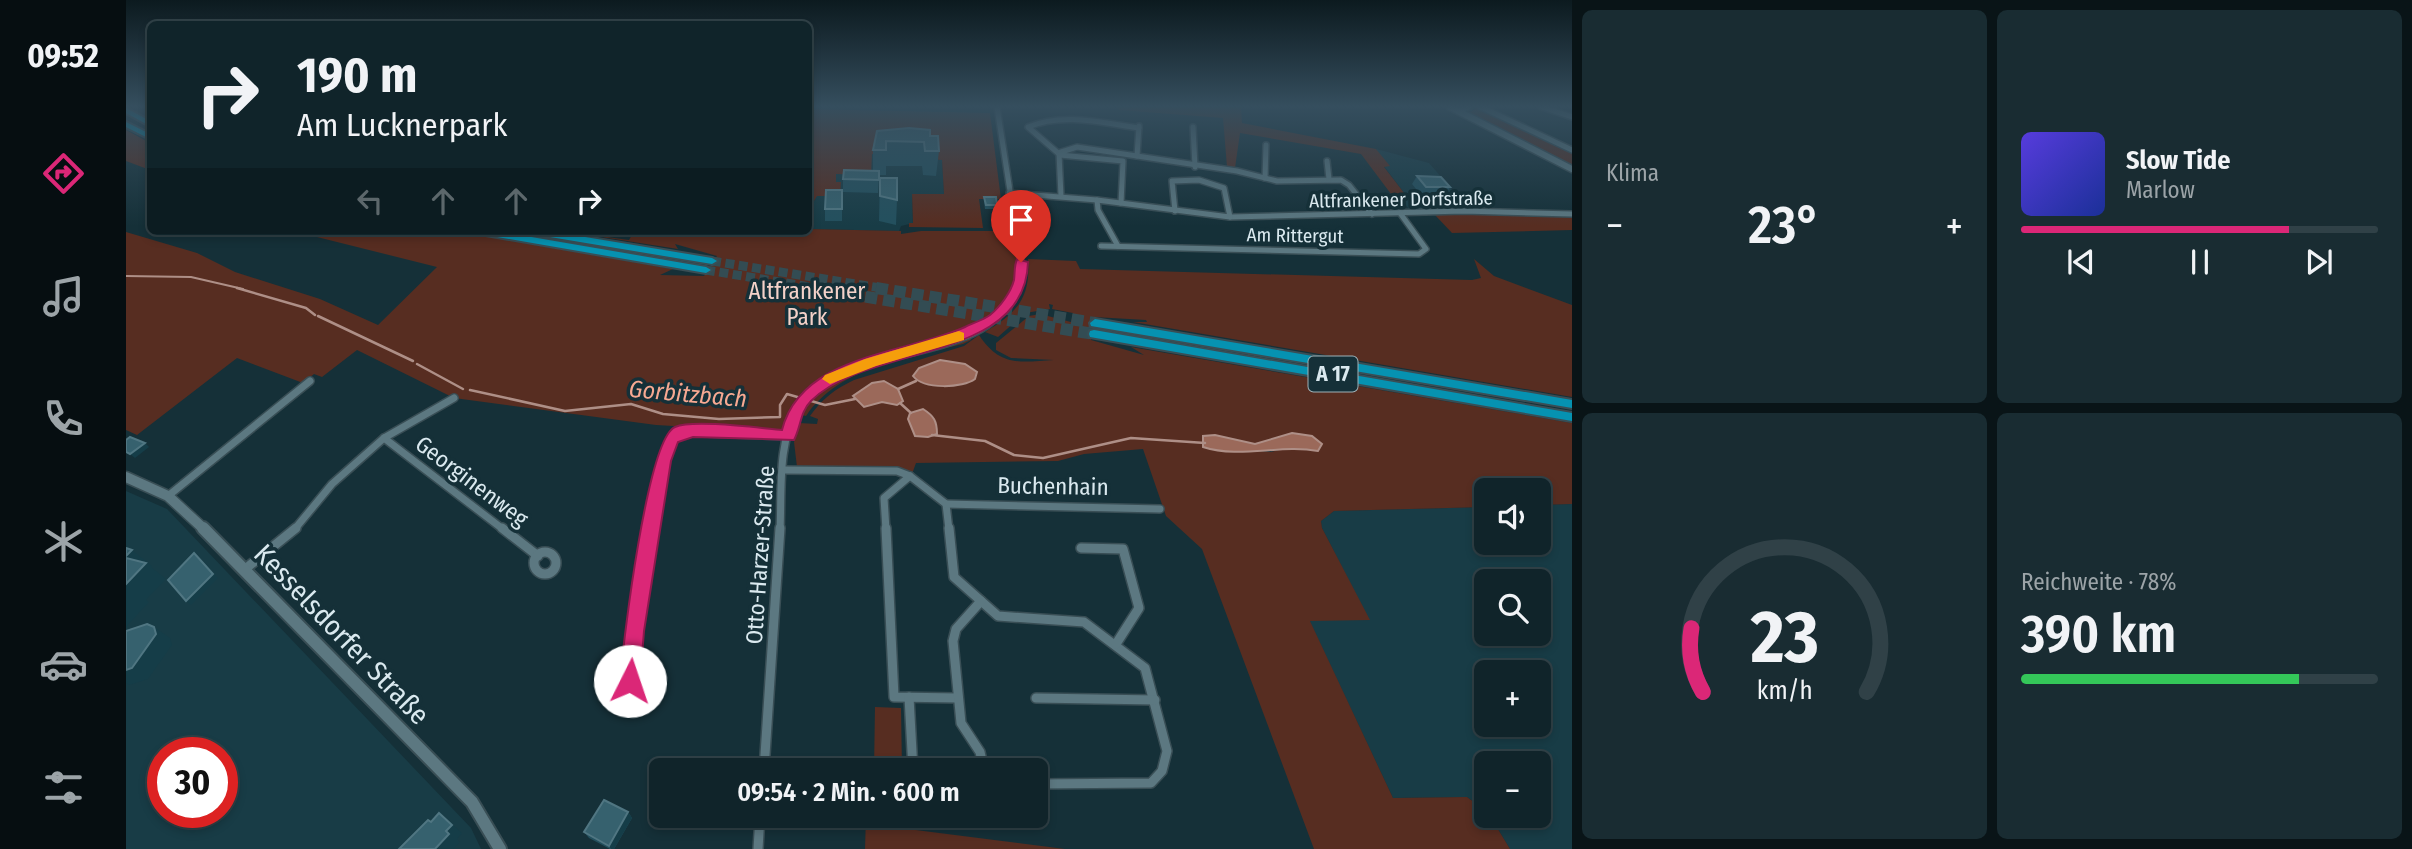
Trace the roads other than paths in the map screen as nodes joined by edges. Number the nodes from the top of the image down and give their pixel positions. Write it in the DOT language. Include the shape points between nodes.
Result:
graph roads {
  1 [pos="1003,147"];
  2 [pos="1051,147"];
  3 [pos="1138,147"];
  4 [pos="1194,147"];
  5 [pos="1266,147"];
  6 [pos="1528,147"];
  7 [pos="1059,154"];
  8 [pos="1137,156"];
  9 [pos="1327,161"];
  10 [pos="1195,167"];
  11 [pos="1572,169"];
  12 [pos="1265,178"];
  13 [pos="1329,179"];
  14 [pos="1009,193"];
  15 [pos="1061,196"];
  16 [pos="1097,200"];
  17 [pos="1121,203"];
  18 [pos="1175,211"];
  19 [pos="1400,213"];
  20 [pos="1372,214"];
  21 [pos="1572,214"];
  22 [pos="1230,217"];
  23 [pos="506,235"];
  24 [pos="552,235"];
  25 [pos="1101,246"];
  26 [pos="1118,246"];
  27 [pos="310,381"];
  28 [pos="454,398"];
  29 [pos="1572,404"];
  30 [pos="1572,417"];
  31 [pos="788,436"];
  32 [pos="384,438"];
  33 [pos="785,470"];
  34 [pos="910,476"];
  35 [pos="126,477"];
  36 [pos="168,496"];
  37 [pos="946,504"];
  38 [pos="1160,509"];
  39 [pos="1081,548"];
  40 [pos="538,555"];
  41 [pos="244,570"];
  42 [pos="981,601"];
  43 [pos="1116,644"];
  44 [pos="909,697"];
  45 [pos="958,698"];
  46 [pos="1036,698"];
  47 [pos="1155,700"];
  48 [pos="628,705"];
  49 [pos="765,758"];
  50 [pos="912,758"];
  51 [pos="981,758"];
  52 [pos="1048,784"];
  53 [pos="759,828"];
  54 [pos="500,849"];
  55 [pos="758,849"];
  1 -- 14 [label="street, Otto-Harzer-Straße"];
  2 -- 7 [label="street"];
  3 -- 8 [label="street"];
  4 -- 10 [label="street"];
  5 -- 12 [label="street"];
  6 -- 11 [label="street"];
  7 -- 8 [label="street" via="1077,147"];
  7 -- 15 [label="street"];
  7 -- 17 [label="street" via="1123,161"];
  8 -- 10 [label="street"];
  9 -- 13 [label="street"];
  10 -- 12 [label="street"];
  12 -- 13 [label="street"];
  13 -- 20 [label="street" via="1349,185"];
  14 -- 15 [label="street, Altfrankener Dorfstraße"];
  14 -- 31 [label="street, Otto-Harzer-Straße" via="1022,268 1018,288 1004,309 967,333 829,379 804,398"];
  15 -- 16 [label="street, Altfrankener Dorfstraße"];
  16 -- 17 [label="street, Altfrankener Dorfstraße"];
  16 -- 26 [label="street"];
  17 -- 18 [label="street, Altfrankener Dorfstraße"];
  18 -- 22 [label="street, Altfrankener Dorfstraße"];
  18 -- 22 [label="street" via="1172,181 1179,179 1224,188"];
  19 -- 20 [label="street, Altfrankener Dorfstraße"];
  19 -- 21 [label="street, Altfrankener Dorfstraße"];
  19 -- 26 [label="street, Am Rittergut" via="1426,249 1419,254"];
  20 -- 22 [label="street, Altfrankener Dorfstraße"];
  23 -- 24 [label="highway" via="709,266"];
  25 -- 26 [label="street, Am Rittergut"];
  27 -- 36 [label="street"];
  28 -- 32 [label="street"];
  29 -- 30 [label="highway, A 17" via="1095,329"];
  31 -- 33 [label="street, Otto-Harzer-Straße"];
  31 -- 48 [label="street" via="679,432 667,446 634,631"];
  32 -- 40 [label="street, Georginenweg"];
  32 -- 41 [label="street" via="332,484 299,526"];
  33 -- 34 [label="street" via="887,470"];
  33 -- 49 [label="street, Otto-Harzer-Straße"];
  34 -- 37 [label="street"];
  34 -- 44 [label="street" via="884,498 894,697"];
  35 -- 36 [label="main road, Kesselsdorfer Straße"];
  36 -- 41 [label="main road, Kesselsdorfer Straße"];
  37 -- 38 [label="street, Buchenhain"];
  37 -- 42 [label="street" via="954,577"];
  39 -- 43 [label="street" via="1123,549 1139,608"];
  41 -- 54 [label="main road, Kesselsdorfer Straße" via="472,802"];
  42 -- 43 [label="street" via="1007,619 1084,622"];
  42 -- 45 [label="street" via="956,629 953,641"];
  43 -- 47 [label="street" via="1145,668"];
  44 -- 45 [label="street"];
  44 -- 50 [label="street"];
  45 -- 51 [label="street" via="961,723"];
  46 -- 47 [label="street"];
  47 -- 52 [label="street" via="1167,758 1151,783"];
  53 -- 55 [label="street"];
}
